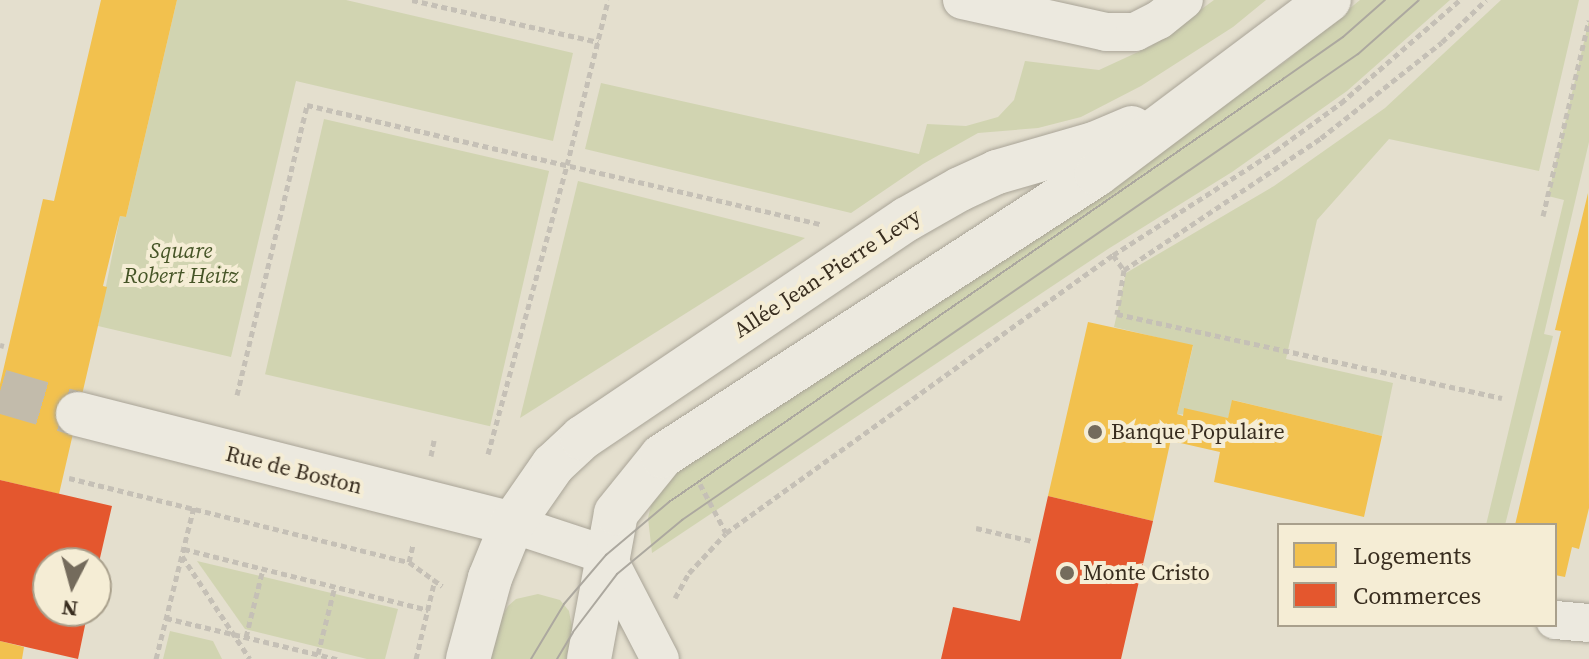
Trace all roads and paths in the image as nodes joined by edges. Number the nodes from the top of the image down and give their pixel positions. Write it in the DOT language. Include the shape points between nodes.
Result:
graph roads {
  1 [pos="412,0"];
  2 [pos="608,0"];
  3 [pos="962,0"];
  4 [pos="1184,0"];
  5 [pos="1329,0"];
  6 [pos="1460,0"];
  7 [pos="1486,0"];
  8 [pos="1589,20"];
  9 [pos="598,42"];
  10 [pos="1192,101"];
  11 [pos="567,165"];
  12 [pos="1543,216"];
  13 [pos="829,226"];
  14 [pos="1113,255"];
  15 [pos="1124,270"];
  16 [pos="237,395"];
  17 [pos="1502,398"];
  18 [pos="78,414"];
  19 [pos="488,454"];
  20 [pos="69,478"];
  21 [pos="194,507"];
  22 [pos="512,524"];
  23 [pos="976,528"];
  24 [pos="1032,541"];
  25 [pos="183,552"];
  26 [pos="606,555"];
  27 [pos="1150,568"];
  28 [pos="263,569"];
  29 [pos="436,578"];
  30 [pos="1187,578"];
  31 [pos="335,586"];
  32 [pos="449,593"];
  33 [pos="428,610"];
  34 [pos="166,618"];
  35 [pos="1557,620"];
  36 [pos="1589,623"];
  37 [pos="235,634"];
  38 [pos="246,637"];
  39 [pos="318,654"];
  40 [pos="656,654"];
  41 [pos="156,659"];
  42 [pos="250,659"];
  43 [pos="337,659"];
  44 [pos="416,659"];
  45 [pos="468,659"];
  46 [pos="589,659"];
  1 -- 9 [label="path"];
  2 -- 9 [label="path"];
  3 -- 4 [label="street" via="1076,27 1135,32"];
  5 -- 10 [label="street, Allée Jean-Pierre Levy"];
  6 -- 14 [label="path" via="1341,103"];
  7 -- 15 [label="path" via="1321,138"];
  8 -- 12 [label="path"];
  9 -- 11 [label="path"];
  10 -- 22 [label="street, Allée Jean-Pierre Levy" via="1094,144 997,172 907,219 582,438 553,465"];
  10 -- 26 [label="street, Allée Jean-Pierre Levy" via="1097,174 662,456 616,513"];
  11 -- 13 [label="path"];
  11 -- 16 [label="path" via="307,105"];
  11 -- 19 [label="path"];
  14 -- 15 [label="path"];
  14 -- 40 [label="path" via="726,533 689,573"];
  15 -- 17 [label="path" via="1117,314"];
  18 -- 22 [label="street, Rue de Boston"];
  20 -- 21 [label="path"];
  21 -- 25 [label="path"];
  21 -- 29 [label="path" via="409,562"];
  22 -- 26 [label="street"];
  22 -- 45 [label="street, Allée Jean-Pierre Levy" via="490,578"];
  23 -- 24 [label="path"];
  25 -- 28 [label="path"];
  25 -- 34 [label="path"];
  25 -- 37 [label="path"];
  26 -- 40 [label="street"];
  26 -- 46 [label="street, Allée Jean-Pierre Levy"];
  27 -- 30 [label="path"];
  28 -- 31 [label="path"];
  28 -- 38 [label="path"];
  29 -- 32 [label="path"];
  29 -- 33 [label="path"];
  31 -- 33 [label="path"];
  31 -- 39 [label="path"];
  33 -- 44 [label="path"];
  34 -- 37 [label="path"];
  34 -- 41 [label="path"];
  35 -- 36 [label="street"];
  37 -- 38 [label="path"];
  37 -- 42 [label="path"];
  38 -- 39 [label="path"];
  39 -- 43 [label="path"];
}
